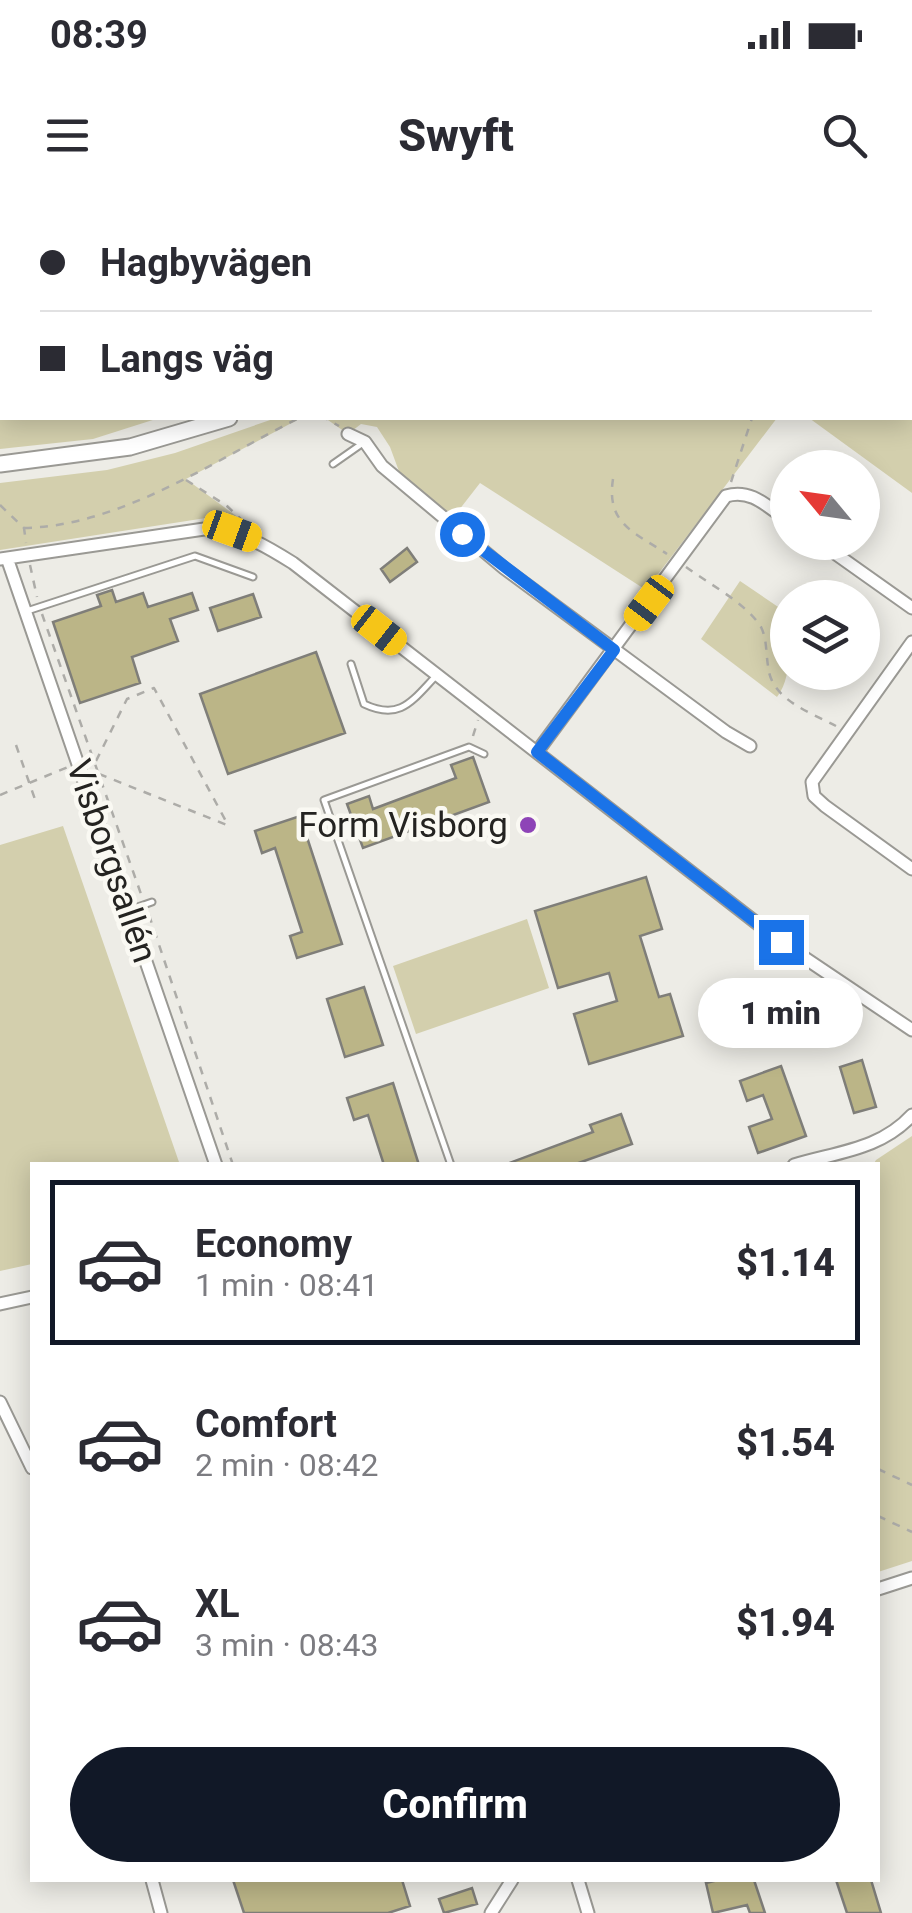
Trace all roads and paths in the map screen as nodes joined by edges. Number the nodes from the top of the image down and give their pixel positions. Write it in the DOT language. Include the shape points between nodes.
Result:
graph roads {
  1 [pos="222,420"];
  2 [pos="295,420"];
  3 [pos="328,420"];
  4 [pos="751,420"];
  5 [pos="348,434"];
  6 [pos="365,442"];
  7 [pos="0,464"];
  8 [pos="333,464"];
  9 [pos="614,479"];
  10 [pos="185,480"];
  11 [pos="726,496"];
  12 [pos="0,505"];
  13 [pos="770,509"];
  14 [pos="24,528"];
  15 [pos="256,540"];
  16 [pos="28,555"];
  17 [pos="3,559"];
  18 [pos="844,560"];
  19 [pos="678,561"];
  20 [pos="253,577"];
  21 [pos="39,608"];
  22 [pos="912,608"];
  23 [pos="24,611"];
  24 [pos="912,642"];
  25 [pos="614,650"];
  26 [pos="351,664"];
  27 [pos="437,674"];
  28 [pos="482,709"];
  29 [pos="846,731"];
  30 [pos="16,745"];
  31 [pos="750,746"];
  32 [pos="470,747"];
  33 [pos="537,752"];
  34 [pos="484,754"];
  35 [pos="95,762"];
  36 [pos="78,764"];
  37 [pos="99,774"];
  38 [pos="29,784"];
  39 [pos="0,795"];
  40 [pos="38,804"];
  41 [pos="912,869"];
  42 [pos="149,904"];
  43 [pos="129,910"];
  44 [pos="912,1030"];
  45 [pos="912,1115"];
  46 [pos="215,1162"];
  47 [pos="232,1162"];
  48 [pos="449,1162"];
  49 [pos="806,1162"];
  50 [pos="30,1296"];
  51 [pos="0,1304"];
  52 [pos="0,1402"];
  53 [pos="30,1464"];
  54 [pos="880,1470"];
  55 [pos="912,1485"];
  56 [pos="880,1517"];
  57 [pos="912,1532"];
  58 [pos="912,1578"];
  59 [pos="880,1589"];
  60 [pos="153,1882"];
  61 [pos="511,1882"];
  62 [pos="579,1882"];
  63 [pos="161,1913"];
  64 [pos="491,1913"];
  65 [pos="588,1913"];
  1 -- 7 [label="main road" via="130,447"];
  2 -- 10 [label="path"];
  3 -- 5 [label="path"];
  4 -- 11 [label="path"];
  5 -- 6 [label="street"];
  6 -- 8 [label="lane"];
  6 -- 25 [label="street" via="382,466 442,517"];
  9 -- 19 [label="path" via="610,500 620,523"];
  10 -- 14 [label="path" via="112,510"];
  10 -- 15 [label="path" via="243,520"];
  11 -- 13 [label="street" via="749,494"];
  11 -- 19 [label="street"];
  12 -- 14 [label="path"];
  14 -- 16 [label="path"];
  15 -- 16 [label="street" via="211,528"];
  15 -- 27 [label="street"];
  16 -- 17 [label="street"];
  16 -- 21 [label="path"];
  17 -- 23 [label="street, Visborgsallén"];
  18 -- 22 [label="street"];
  19 -- 25 [label="street"];
  19 -- 29 [label="path" via="760,626 768,672 784,698"];
  20 -- 21 [label="lane" via="195,556"];
  21 -- 23 [label="lane"];
  21 -- 35 [label="path"];
  23 -- 36 [label="street, Visborgsallén"];
  24 -- 29 [label="street"];
  25 -- 31 [label="street"];
  25 -- 33 [label="street"];
  26 -- 27 [label="lane" via="364,704 382,712 407,706"];
  27 -- 28 [label="street"];
  28 -- 32 [label="path"];
  28 -- 33 [label="street"];
  29 -- 41 [label="street" via="812,782 814,796"];
  30 -- 38 [label="path"];
  32 -- 34 [label="lane"];
  32 -- 48 [label="lane" via="324,800"];
  33 -- 44 [label="street" via="781,942"];
  35 -- 37 [label="path"];
  35 -- 37 [label="path" via="127,699 154,688 228,825"];
  36 -- 38 [label="path"];
  36 -- 43 [label="street, Visborgsallén"];
  37 -- 42 [label="path"];
  38 -- 39 [label="path"];
  38 -- 40 [label="path"];
  42 -- 43 [label="lane"];
  42 -- 47 [label="path"];
  43 -- 46 [label="street, Visborgsallén"];
  45 -- 49 [label="street" via="884,1138"];
  50 -- 51 [label="street"];
  52 -- 53 [label="street"];
  54 -- 55 [label="path"];
  56 -- 57 [label="path"];
  58 -- 59 [label="street"];
  60 -- 63 [label="street"];
  61 -- 64 [label="street"];
  62 -- 65 [label="street"];
}
